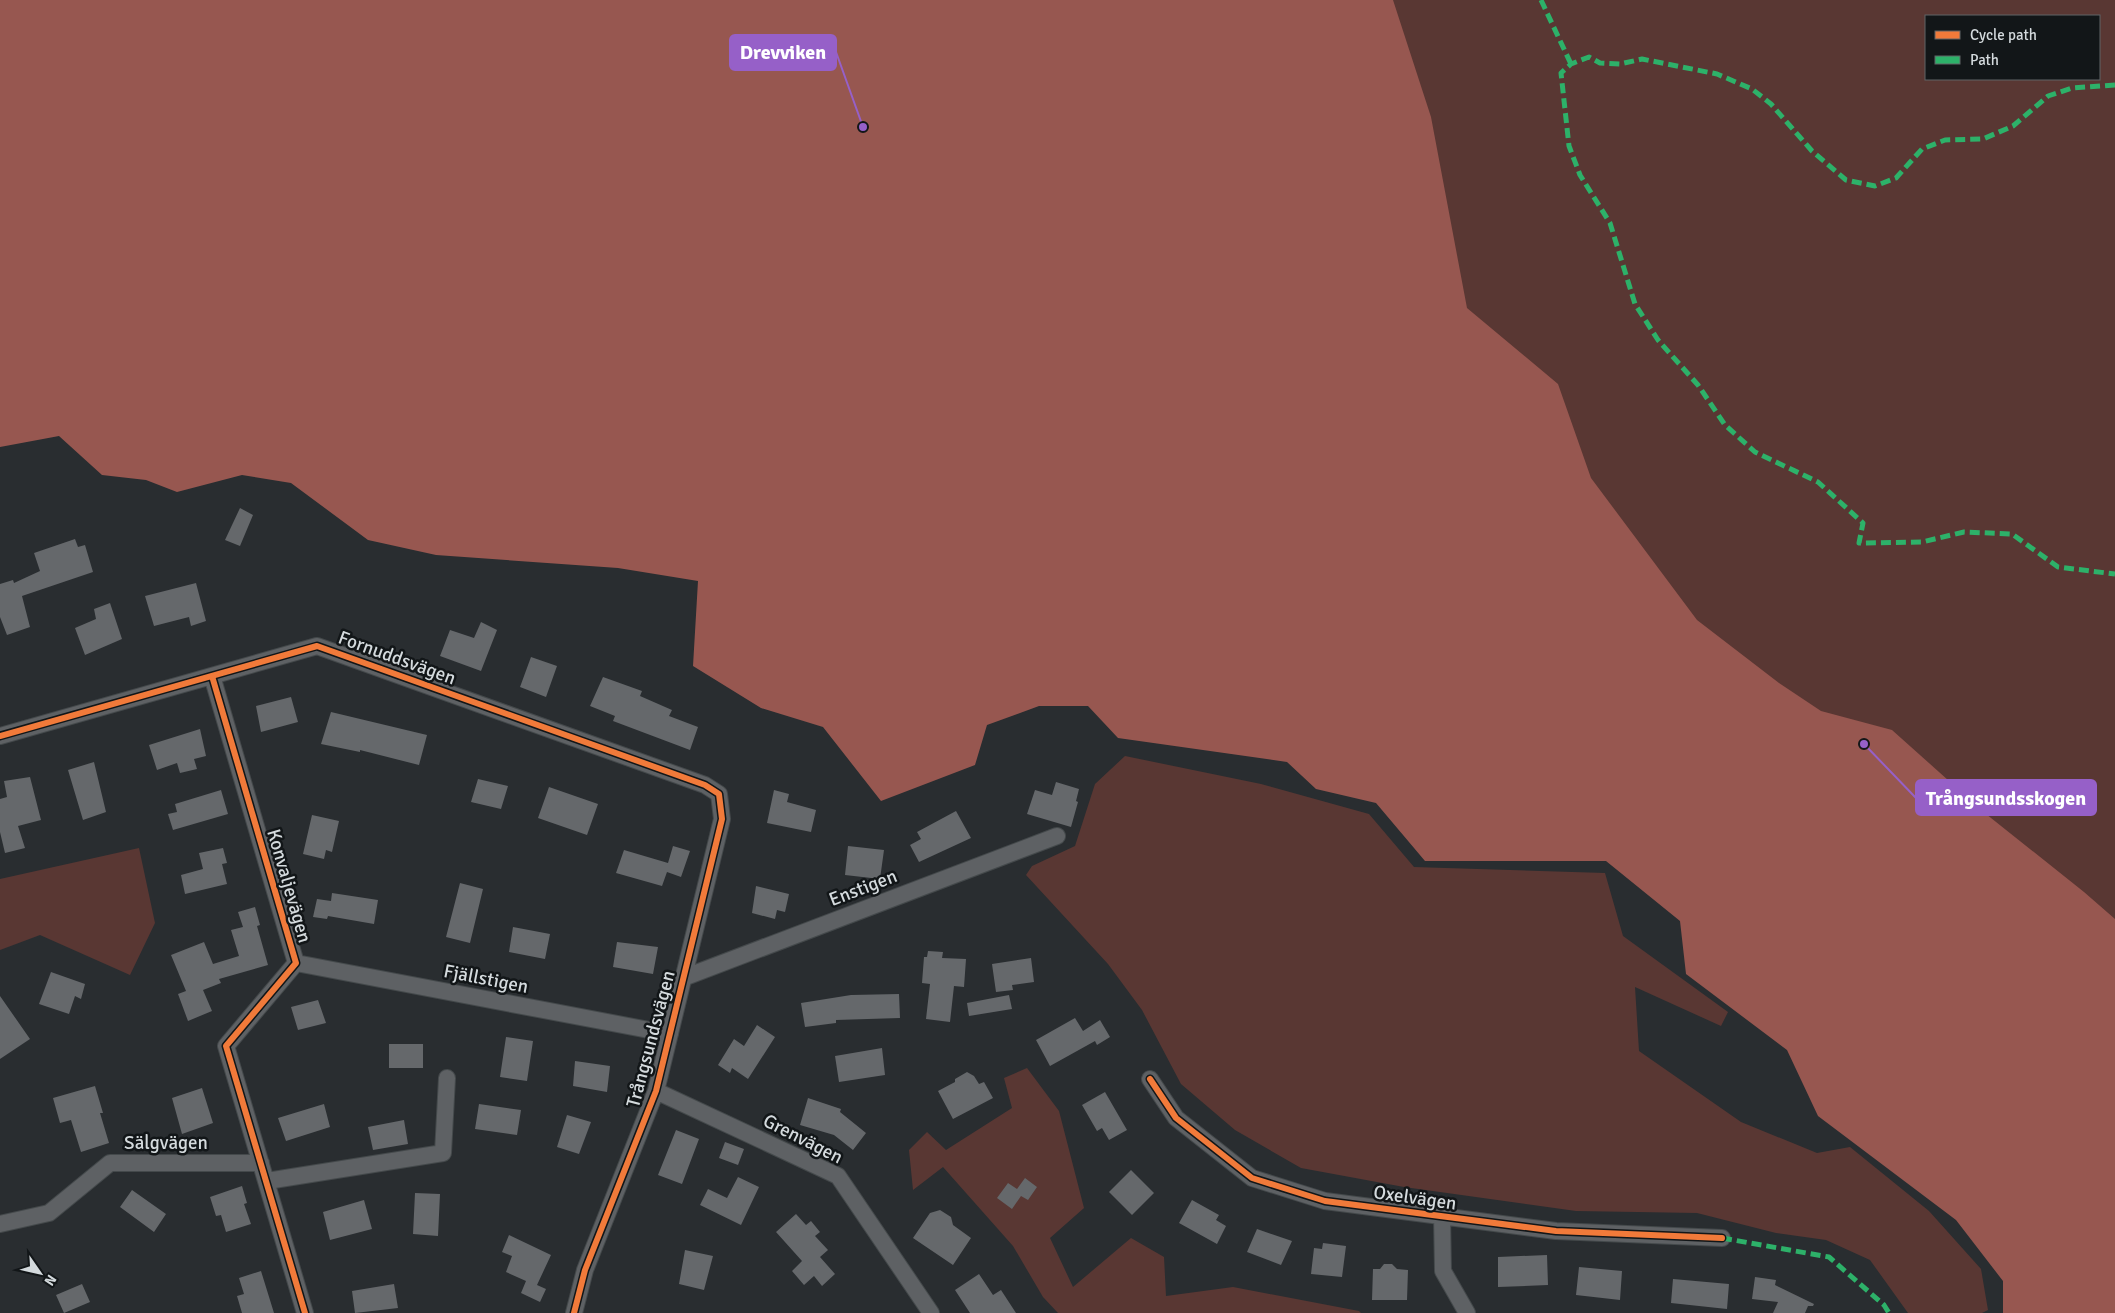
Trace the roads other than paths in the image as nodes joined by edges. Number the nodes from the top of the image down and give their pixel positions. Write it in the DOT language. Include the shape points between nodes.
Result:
graph roads {
  1 [pos="212,676"];
  2 [pos="0,736"];
  3 [pos="719,794"];
  4 [pos="1057,836"];
  5 [pos="296,963"];
  6 [pos="683,978"];
  7 [pos="670,1034"];
  8 [pos="447,1078"];
  9 [pos="1150,1079"];
  10 [pos="656,1091"];
  11 [pos="261,1163"];
  12 [pos="267,1181"];
  13 [pos="1442,1216"];
  14 [pos="0,1224"];
  15 [pos="1722,1238"];
  16 [pos="305,1313"];
  17 [pos="574,1313"];
  18 [pos="931,1313"];
  19 [pos="1467,1313"];
  1 -- 2 [label="street, Fornuddsvägen"];
  1 -- 3 [label="street, Fornuddsvägen" via="317,646 696,781"];
  1 -- 5 [label="street, Konvaljevägen"];
  3 -- 6 [label="street, Trångsundsvägen" via="722,820"];
  4 -- 6 [label="street, Enstigen"];
  5 -- 7 [label="street, Fjällstigen"];
  5 -- 11 [label="street, Konvaljevägen" via="226,1046"];
  6 -- 7 [label="street, Trångsundsvägen"];
  7 -- 10 [label="street, Trångsundsvägen"];
  8 -- 12 [label="street" via="443,1152"];
  9 -- 13 [label="street, Oxelvägen" via="1176,1118 1252,1178 1325,1201"];
  10 -- 17 [label="street, Trångsundsvägen" via="586,1270"];
  10 -- 18 [label="street, Grenvägen" via="838,1176"];
  11 -- 12 [label="street, Konvaljevägen"];
  11 -- 14 [label="street, Sälgvägen" via="110,1162 49,1213"];
  12 -- 16 [label="street, Konvaljevägen"];
  13 -- 15 [label="street, Oxelvägen" via="1556,1231"];
  13 -- 19 [label="street, Oxelvägen" via="1443,1271"];
}
